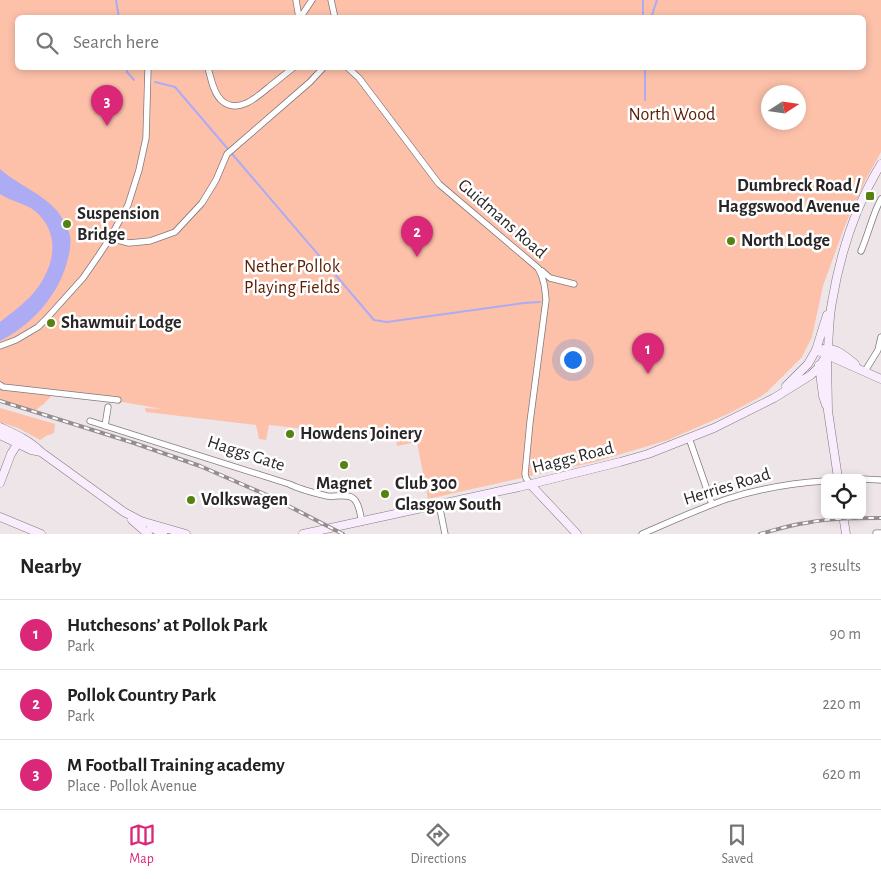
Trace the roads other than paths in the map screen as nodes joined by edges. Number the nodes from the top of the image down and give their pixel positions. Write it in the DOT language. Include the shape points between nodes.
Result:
graph roads {
  1 [pos="296,0"];
  2 [pos="312,0"];
  3 [pos="331,0"];
  4 [pos="299,15"];
  5 [pos="302,15"];
  6 [pos="334,15"];
  7 [pos="148,70"];
  8 [pos="209,70"];
  9 [pos="291,70"];
  10 [pos="321,70"];
  11 [pos="350,70"];
  12 [pos="881,164"];
  13 [pos="881,199"];
  14 [pos="110,238"];
  15 [pos="861,250"];
  16 [pos="538,268"];
  17 [pos="574,284"];
  18 [pos="831,304"];
  19 [pos="881,337"];
  20 [pos="0,346"];
  21 [pos="816,350"];
  22 [pos="828,352"];
  23 [pos="820,367"];
  24 [pos="865,371"];
  25 [pos="881,379"];
  26 [pos="0,385"];
  27 [pos="774,398"];
  28 [pos="118,400"];
  29 [pos="108,408"];
  30 [pos="828,410"];
  31 [pos="90,421"];
  32 [pos="105,426"];
  33 [pos="0,427"];
  34 [pos="0,435"];
  35 [pos="689,438"];
  36 [pos="18,443"];
  37 [pos="41,452"];
  38 [pos="837,474"];
  39 [pos="866,479"];
  40 [pos="881,480"];
  41 [pos="821,481"];
  42 [pos="0,483"];
  43 [pos="530,484"];
  44 [pos="439,504"];
  45 [pos="712,504"];
  46 [pos="124,512"];
  47 [pos="0,518"];
  48 [pos="844,519"];
  49 [pos="141,521"];
  50 [pos="362,522"];
  51 [pos="41,534"];
  52 [pos="148,534"];
  53 [pos="163,534"];
  54 [pos="180,534"];
  55 [pos="303,534"];
  56 [pos="445,534"];
  57 [pos="577,534"];
  58 [pos="642,534"];
  59 [pos="846,534"];
  1 -- 4 [label="street"];
  2 -- 5 [label="street"];
  3 -- 6 [label="street"];
  7 -- 14 [label="street" via="146,138 139,170 128,205"];
  8 -- 9 [label="street" via="218,96 237,106 251,102"];
  10 -- 14 [label="street" via="227,154 202,204 175,232 150,241 129,243"];
  11 -- 16 [label="street, Guidmans Road" via="439,184"];
  12 -- 18 [label="main road" via="854,217"];
  13 -- 15 [label="street"];
  14 -- 20 [label="street" via="83,278 38,327"];
  16 -- 17 [label="street" via="550,278"];
  16 -- 43 [label="street, Guidmans Road" via="544,279 546,300 525,474"];
  18 -- 21 [label="main road"];
  18 -- 22 [label="main road"];
  19 -- 24 [label="street" via="878,350"];
  21 -- 22 [label="main road"];
  21 -- 23 [label="main road"];
  21 -- 27 [label="main road" via="802,370"];
  22 -- 23 [label="main road, Haggs Road"];
  22 -- 24 [label="main road"];
  22 -- 30 [label="main road"];
  23 -- 27 [label="main road, Haggs Road"];
  23 -- 30 [label="main road"];
  24 -- 25 [label="main road"];
  26 -- 28 [label="street"];
  27 -- 35 [label="main road, Haggs Road"];
  29 -- 32 [label="street"];
  30 -- 38 [label="main road"];
  31 -- 32 [label="street, Haggs Gate"];
  32 -- 50 [label="street, Haggs Gate" via="298,489 350,497 358,504"];
  33 -- 37 [label="main road" via="34,444"];
  34 -- 36 [label="main road"];
  35 -- 43 [label="main road, Haggs Road" via="632,459"];
  35 -- 45 [label="street"];
  36 -- 37 [label="main road"];
  36 -- 42 [label="main road"];
  37 -- 46 [label="main road"];
  39 -- 40 [label="street"];
  41 -- 45 [label="street, Herries Road" via="779,486"];
  43 -- 44 [label="main road, Haggs Road"];
  43 -- 57 [label="main road"];
  44 -- 50 [label="main road, Haggs Road"];
  44 -- 56 [label="street"];
  45 -- 58 [label="street, Herries Road"];
  46 -- 49 [label="main road"];
  46 -- 52 [label="main road"];
  47 -- 51 [label="main road"];
  48 -- 59 [label="main road"];
  49 -- 53 [label="main road"];
  49 -- 54 [label="main road"];
  50 -- 55 [label="main road, Haggs Road"];
}
